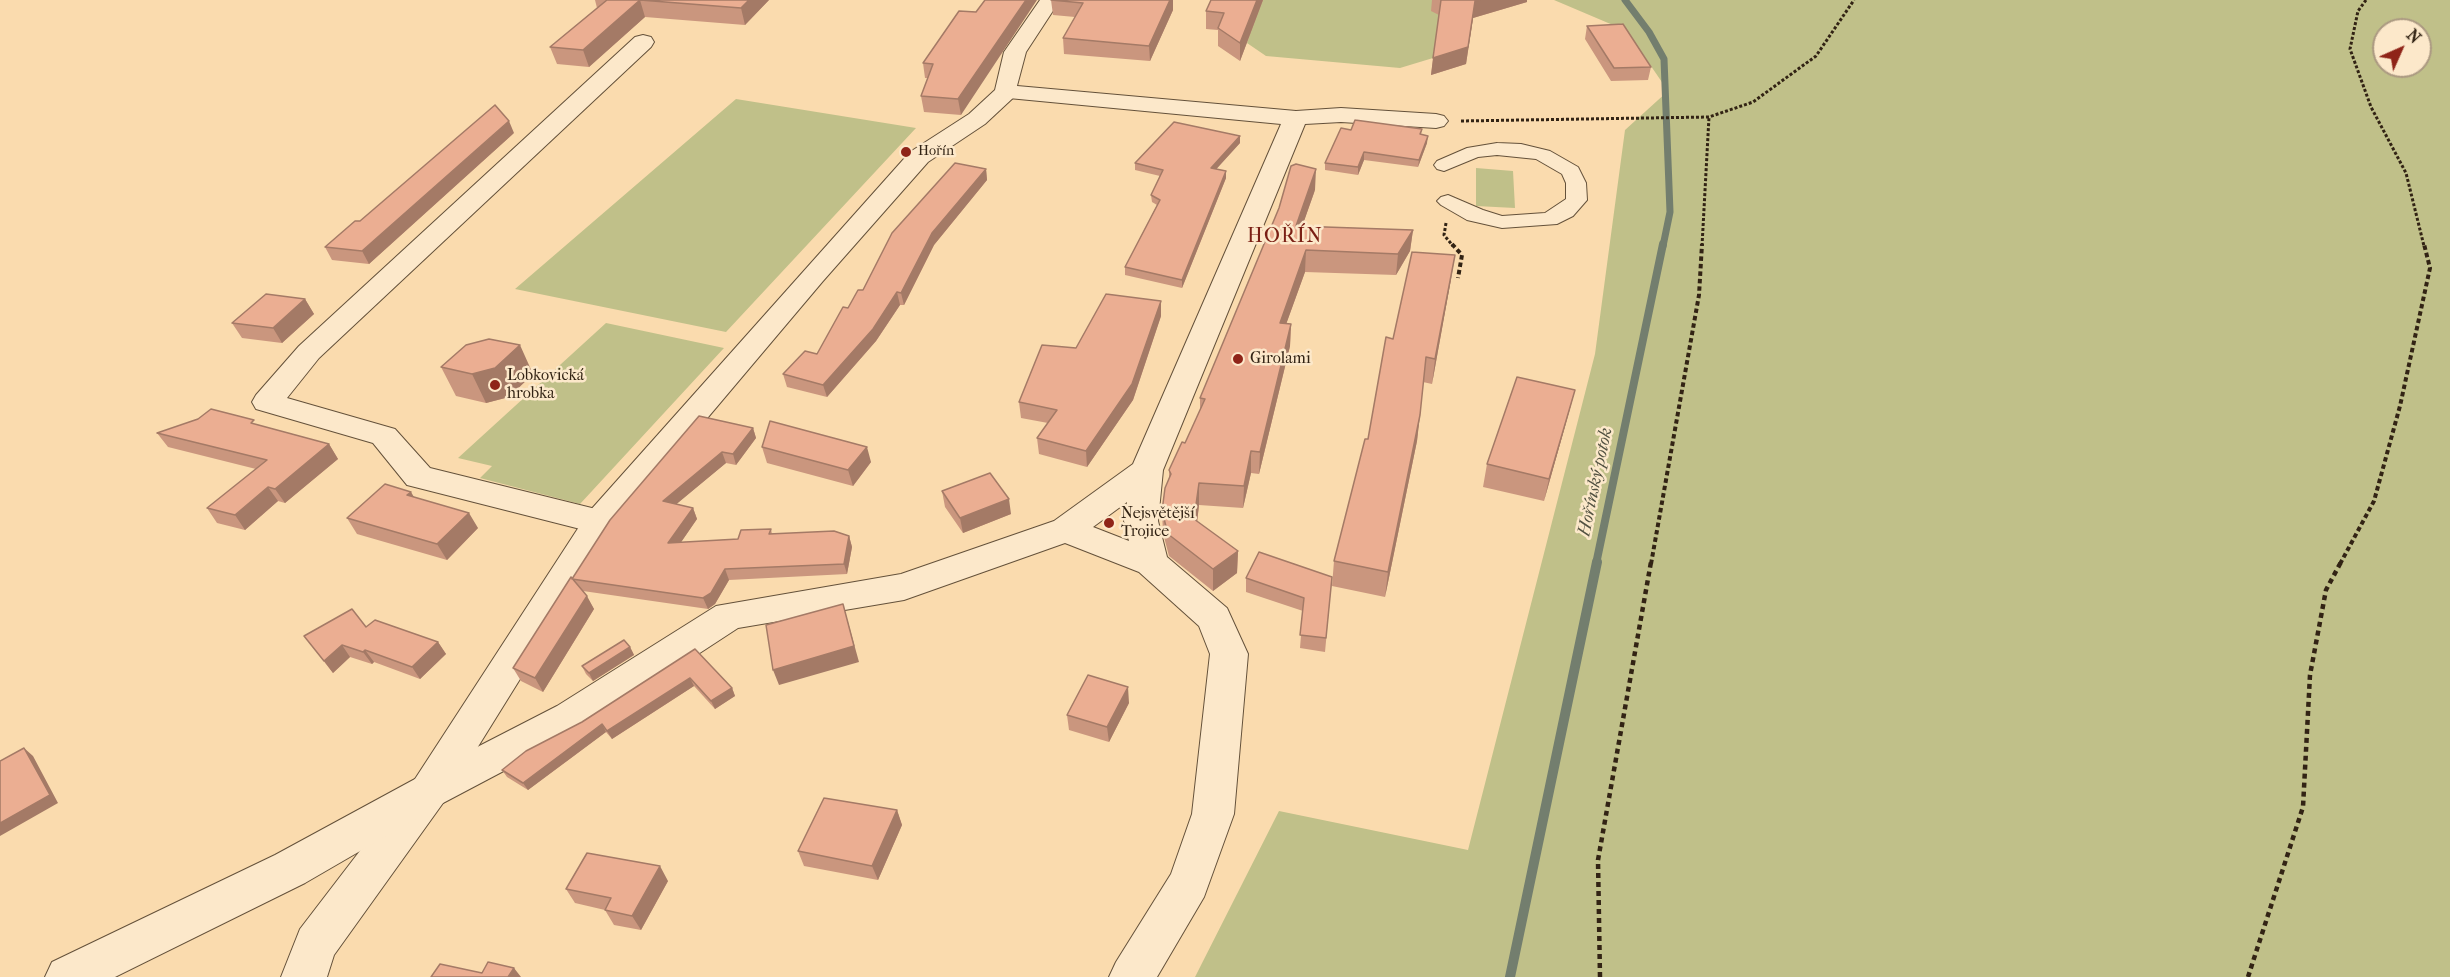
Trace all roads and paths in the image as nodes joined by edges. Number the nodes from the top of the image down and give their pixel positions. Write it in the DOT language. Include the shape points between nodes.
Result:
graph roads {
  1 [pos="1050,0"];
  2 [pos="1854,0"];
  3 [pos="2366,0"];
  4 [pos="642,42"];
  5 [pos="1006,92"];
  6 [pos="1709,117"];
  7 [pos="1296,118"];
  8 [pos="1436,121"];
  9 [pos="1444,165"];
  10 [pos="1448,201"];
  11 [pos="1147,470"];
  12 [pos="600,522"];
  13 [pos="1066,530"];
  14 [pos="1151,563"];
  15 [pos="429,791"];
  16 [pos="75,976"];
  17 [pos="304,977"];
  18 [pos="1132,977"];
  19 [pos="1600,977"];
  20 [pos="2248,977"];
  1 -- 5 [label="street" via="1015,52"];
  2 -- 6 [label="path" via="1816,56 1753,102"];
  3 -- 20 [label="path" via="2358,11 2350,49 2371,107 2406,173 2430,268 2400,406 2374,501 2325,590 2310,675 2303,807"];
  4 -- 12 [label="street" via="309,352 267,402 384,436 419,477"];
  5 -- 7 [label="street"];
  5 -- 12 [label="street" via="977,119 919,157"];
  6 -- 8 [label="path"];
  6 -- 19 [label="path" via="1699,295 1598,860"];
  7 -- 8 [label="street" via="1341,115"];
  7 -- 11 [label="street"];
  9 -- 10 [label="street" via="1474,152 1521,150 1543,155 1570,171 1576,183 1576,200 1549,219 1502,222 1475,215"];
  11 -- 13 [label="street"];
  11 -- 14 [label="street" via="1141,520"];
  12 -- 15 [label="street"];
  13 -- 14 [label="street"];
  13 -- 15 [label="street" via="904,587 729,616 571,717"];
  14 -- 18 [label="street" via="1214,618 1229,654 1214,814 1189,883"];
  15 -- 16 [label="street" via="290,869"];
  15 -- 17 [label="street" via="316,944"];
}
